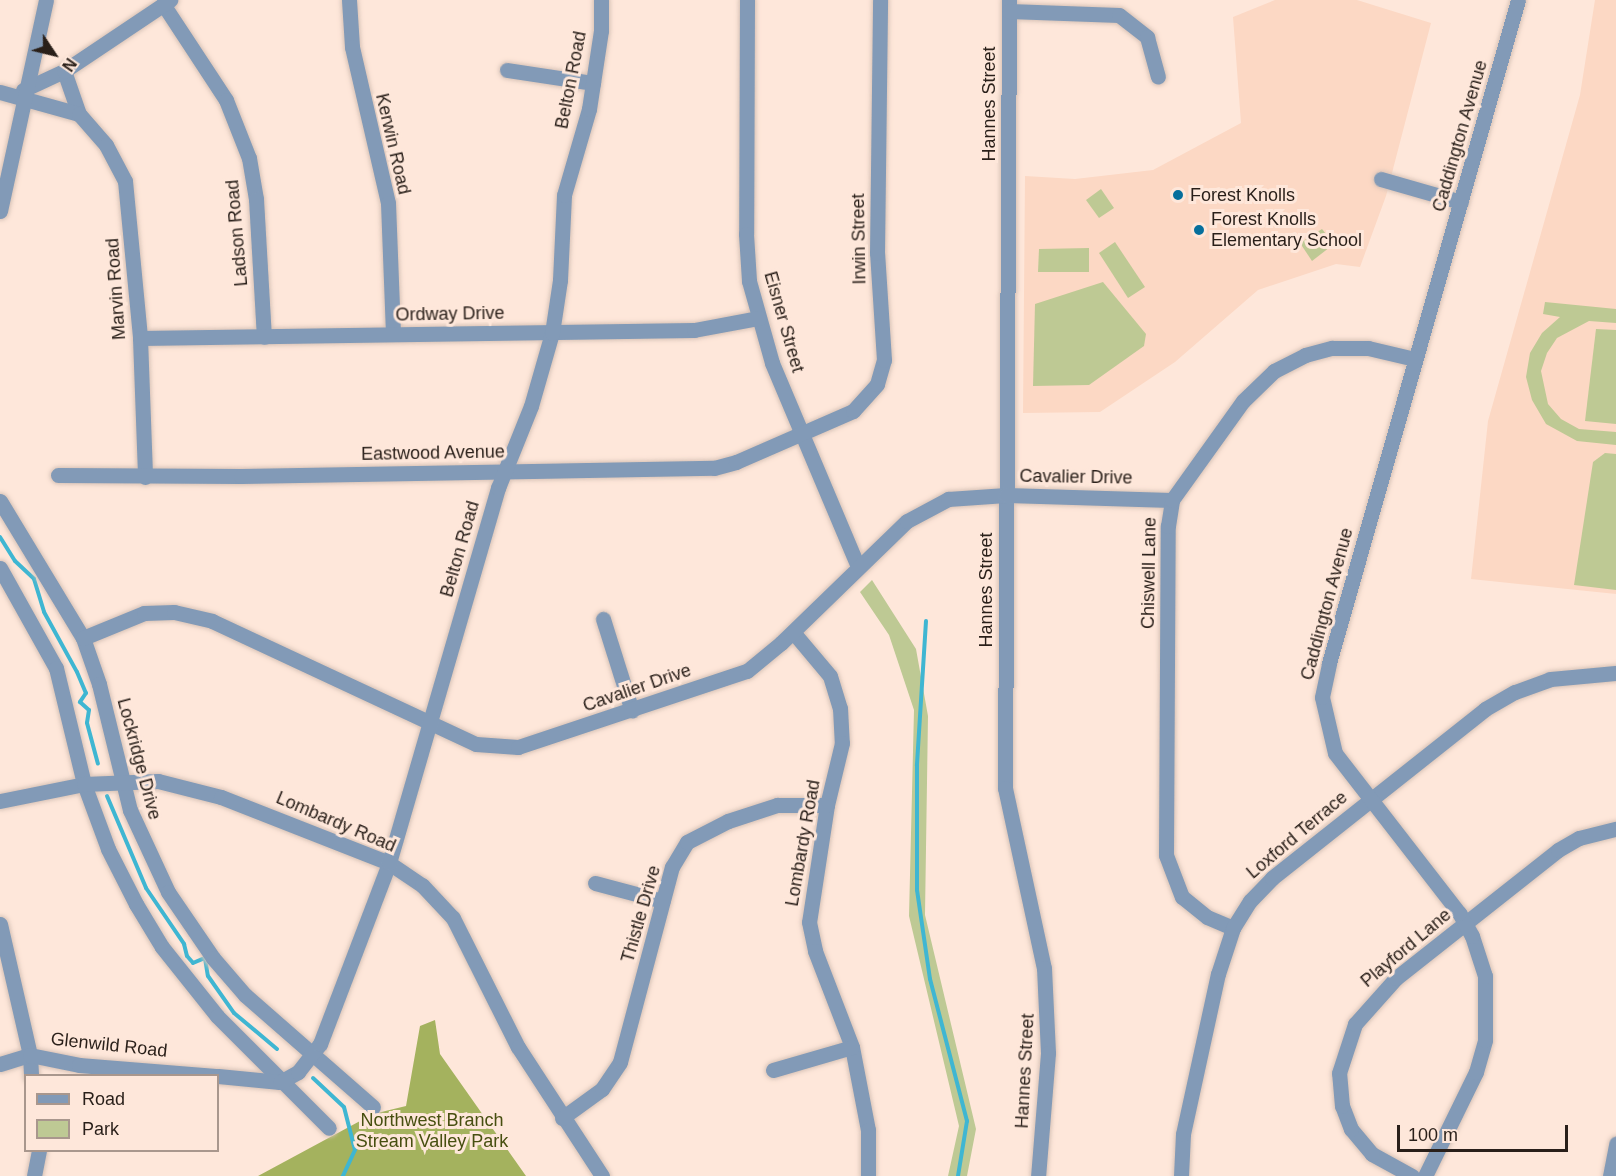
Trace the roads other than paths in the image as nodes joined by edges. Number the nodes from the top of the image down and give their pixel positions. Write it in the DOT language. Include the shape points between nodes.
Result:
graph roads {
  1 [pos="46,0"];
  2 [pos="349,0"];
  3 [pos="601,0"];
  4 [pos="747,0"];
  5 [pos="880,0"];
  6 [pos="1518,0"];
  7 [pos="167,2"];
  8 [pos="1009,6"];
  9 [pos="507,70"];
  10 [pos="64,71"];
  11 [pos="1158,77"];
  12 [pos="593,83"];
  13 [pos="1,92"];
  14 [pos="28,94"];
  15 [pos="79,114"];
  16 [pos="1381,179"];
  17 [pos="1461,202"];
  18 [pos="0,211"];
  19 [pos="759,318"];
  20 [pos="552,333"];
  21 [pos="393,334"];
  22 [pos="264,337"];
  23 [pos="140,338"];
  24 [pos="1415,359"];
  25 [pos="802,435"];
  26 [pos="505,472"];
  27 [pos="58,475"];
  28 [pos="145,477"];
  29 [pos="1006,495"];
  30 [pos="1172,500"];
  31 [pos="0,501"];
  32 [pos="858,567"];
  33 [pos="0,568"];
  34 [pos="603,619"];
  35 [pos="793,632"];
  36 [pos="83,638"];
  37 [pos="1616,673"];
  38 [pos="632,711"];
  39 [pos="432,724"];
  40 [pos="123,783"];
  41 [pos="84,784"];
  42 [pos="1369,800"];
  43 [pos="0,801"];
  44 [pos="827,805"];
  45 [pos="1616,829"];
  46 [pos="389,863"];
  47 [pos="596,883"];
  48 [pos="663,901"];
  49 [pos="0,924"];
  50 [pos="1465,924"];
  51 [pos="1233,928"];
  52 [pos="852,1047"];
  53 [pos="30,1055"];
  54 [pos="313,1057"];
  55 [pos="0,1064"];
  56 [pos="773,1070"];
  57 [pos="31,1074"];
  58 [pos="181,1074"];
  59 [pos="219,1076"];
  60 [pos="280,1082"];
  61 [pos="373,1107"];
  62 [pos="562,1118"];
  63 [pos="329,1128"];
  64 [pos="1616,1144"];
  65 [pos="39,1152"];
  66 [pos="34,1176"];
  67 [pos="603,1176"];
  68 [pos="868,1176"];
  69 [pos="1038,1176"];
  70 [pos="1181,1176"];
  71 [pos="1412,1176"];
  72 [pos="1425,1176"];
  73 [pos="1610,1176"];
  1 -- 14 [label="street"];
  2 -- 21 [label="street, Kerwin Road" via="352,47 388,203"];
  3 -- 12 [label="street, Belton Road"];
  4 -- 19 [label="street, Eisner Street" via="746,234 749,281"];
  5 -- 25 [label="street, Irwin Street" via="877,253 884,360 877,384 853,411"];
  6 -- 17 [label="street, Caddington Avenue"];
  7 -- 10 [label="street"];
  7 -- 22 [label="street, Ladson Road" via="226,100 249,158 256,199"];
  8 -- 11 [label="street" via="1119,15 1147,37"];
  8 -- 29 [label="street, Hannes Street"];
  9 -- 12 [label="street"];
  10 -- 14 [label="street"];
  10 -- 15 [label="street, Marvin Road"];
  12 -- 20 [label="street, Belton Road" via="564,195 560,280"];
  13 -- 14 [label="street"];
  14 -- 15 [label="street"];
  14 -- 18 [label="street"];
  15 -- 23 [label="street, Marvin Road" via="106,145 125,181"];
  16 -- 17 [label="street"];
  17 -- 24 [label="street, Caddington Avenue"];
  19 -- 20 [label="street, Ordway Drive" via="694,330"];
  19 -- 25 [label="street, Eisner Street"];
  20 -- 21 [label="street, Ordway Drive"];
  20 -- 26 [label="street, Belton Road" via="531,406"];
  21 -- 22 [label="street, Ordway Drive"];
  22 -- 23 [label="street, Ordway Drive"];
  23 -- 28 [label="street, Marvin Road"];
  24 -- 30 [label="street, Chiswell Lane" via="1368,348 1332,348 1305,355 1274,372 1243,401"];
  24 -- 42 [label="street, Caddington Avenue" via="1322,697 1335,753"];
  25 -- 26 [label="street, Eastwood Avenue" via="714,468"];
  25 -- 32 [label="street, Eisner Street"];
  26 -- 28 [label="street, Eastwood Avenue"];
  26 -- 39 [label="street, Belton Road"];
  27 -- 28 [label="street, Eastwood Avenue"];
  29 -- 30 [label="street, Cavalier Drive"];
  29 -- 32 [label="street, Cavalier Drive" via="962,496 925,508"];
  29 -- 69 [label="street, Hannes Street" via="1005,788 1044,968 1048,1017"];
  30 -- 51 [label="street, Chiswell Lane" via="1168,526 1166,855 1182,897 1207,917"];
  31 -- 36 [label="street, Lockridge Drive"];
  32 -- 35 [label="street, Cavalier Drive"];
  33 -- 41 [label="street" via="56,668"];
  34 -- 38 [label="street"];
  35 -- 38 [label="street, Cavalier Drive" via="747,670"];
  35 -- 44 [label="street, Lombardy Road" via="830,676 840,708 842,743"];
  36 -- 39 [label="street, Cavalier Drive" via="144,613 174,612 212,621"];
  36 -- 40 [label="street, Lockridge Drive"];
  37 -- 42 [label="street, Loxford Terrace" via="1579,674 1515,692 1485,709"];
  38 -- 39 [label="street, Cavalier Drive" via="518,747 476,744"];
  39 -- 46 [label="street, Belton Road"];
  40 -- 41 [label="street, Lombardy Road"];
  40 -- 46 [label="street, Lombardy Road" via="158,782 221,796"];
  40 -- 54 [label="street, Lockridge Drive" via="142,839 168,892 192,928 245,994"];
  41 -- 43 [label="street, Lombardy Road"];
  41 -- 60 [label="street" via="108,849 162,947 217,1016"];
  42 -- 50 [label="street, Caddington Avenue"];
  42 -- 51 [label="street, Loxford Terrace" via="1272,878"];
  44 -- 48 [label="street, Thistle Drive" via="777,805 698,834 687,842 672,867"];
  44 -- 52 [label="street, Lombardy Road" via="809,922 815,951"];
  45 -- 50 [label="street, Playford Lane" via="1579,838 1558,850"];
  46 -- 54 [label="street, Belton Road"];
  46 -- 62 [label="street, Lombardy Road" via="422,885 453,918 518,1047"];
  47 -- 48 [label="street"];
  48 -- 62 [label="street, Thistle Drive" via="620,1062 602,1089"];
  49 -- 53 [label="street"];
  50 -- 71 [label="street, Playford Lane" via="1373,1000 1355,1024 1339,1073 1342,1106 1351,1129 1372,1154"];
  50 -- 72 [label="street, Caddington Avenue" via="1485,976 1485,1040 1476,1072"];
  51 -- 70 [label="street, Loxford Terrace" via="1218,974 1183,1134"];
  52 -- 56 [label="street"];
  52 -- 68 [label="street, Lombardy Road" via="868,1130"];
  53 -- 55 [label="street, Glenwild Road"];
  53 -- 57 [label="street"];
  53 -- 58 [label="street, Glenwild Road" via="79,1065"];
  54 -- 60 [label="street"];
  54 -- 61 [label="street, Lockridge Drive"];
  59 -- 60 [label="street, Glenwild Road"];
  60 -- 63 [label="street" via="299,1095"];
  62 -- 67 [label="street, Lombardy Road"];
  64 -- 73 [label="street"];
  65 -- 66 [label="street"];
}
